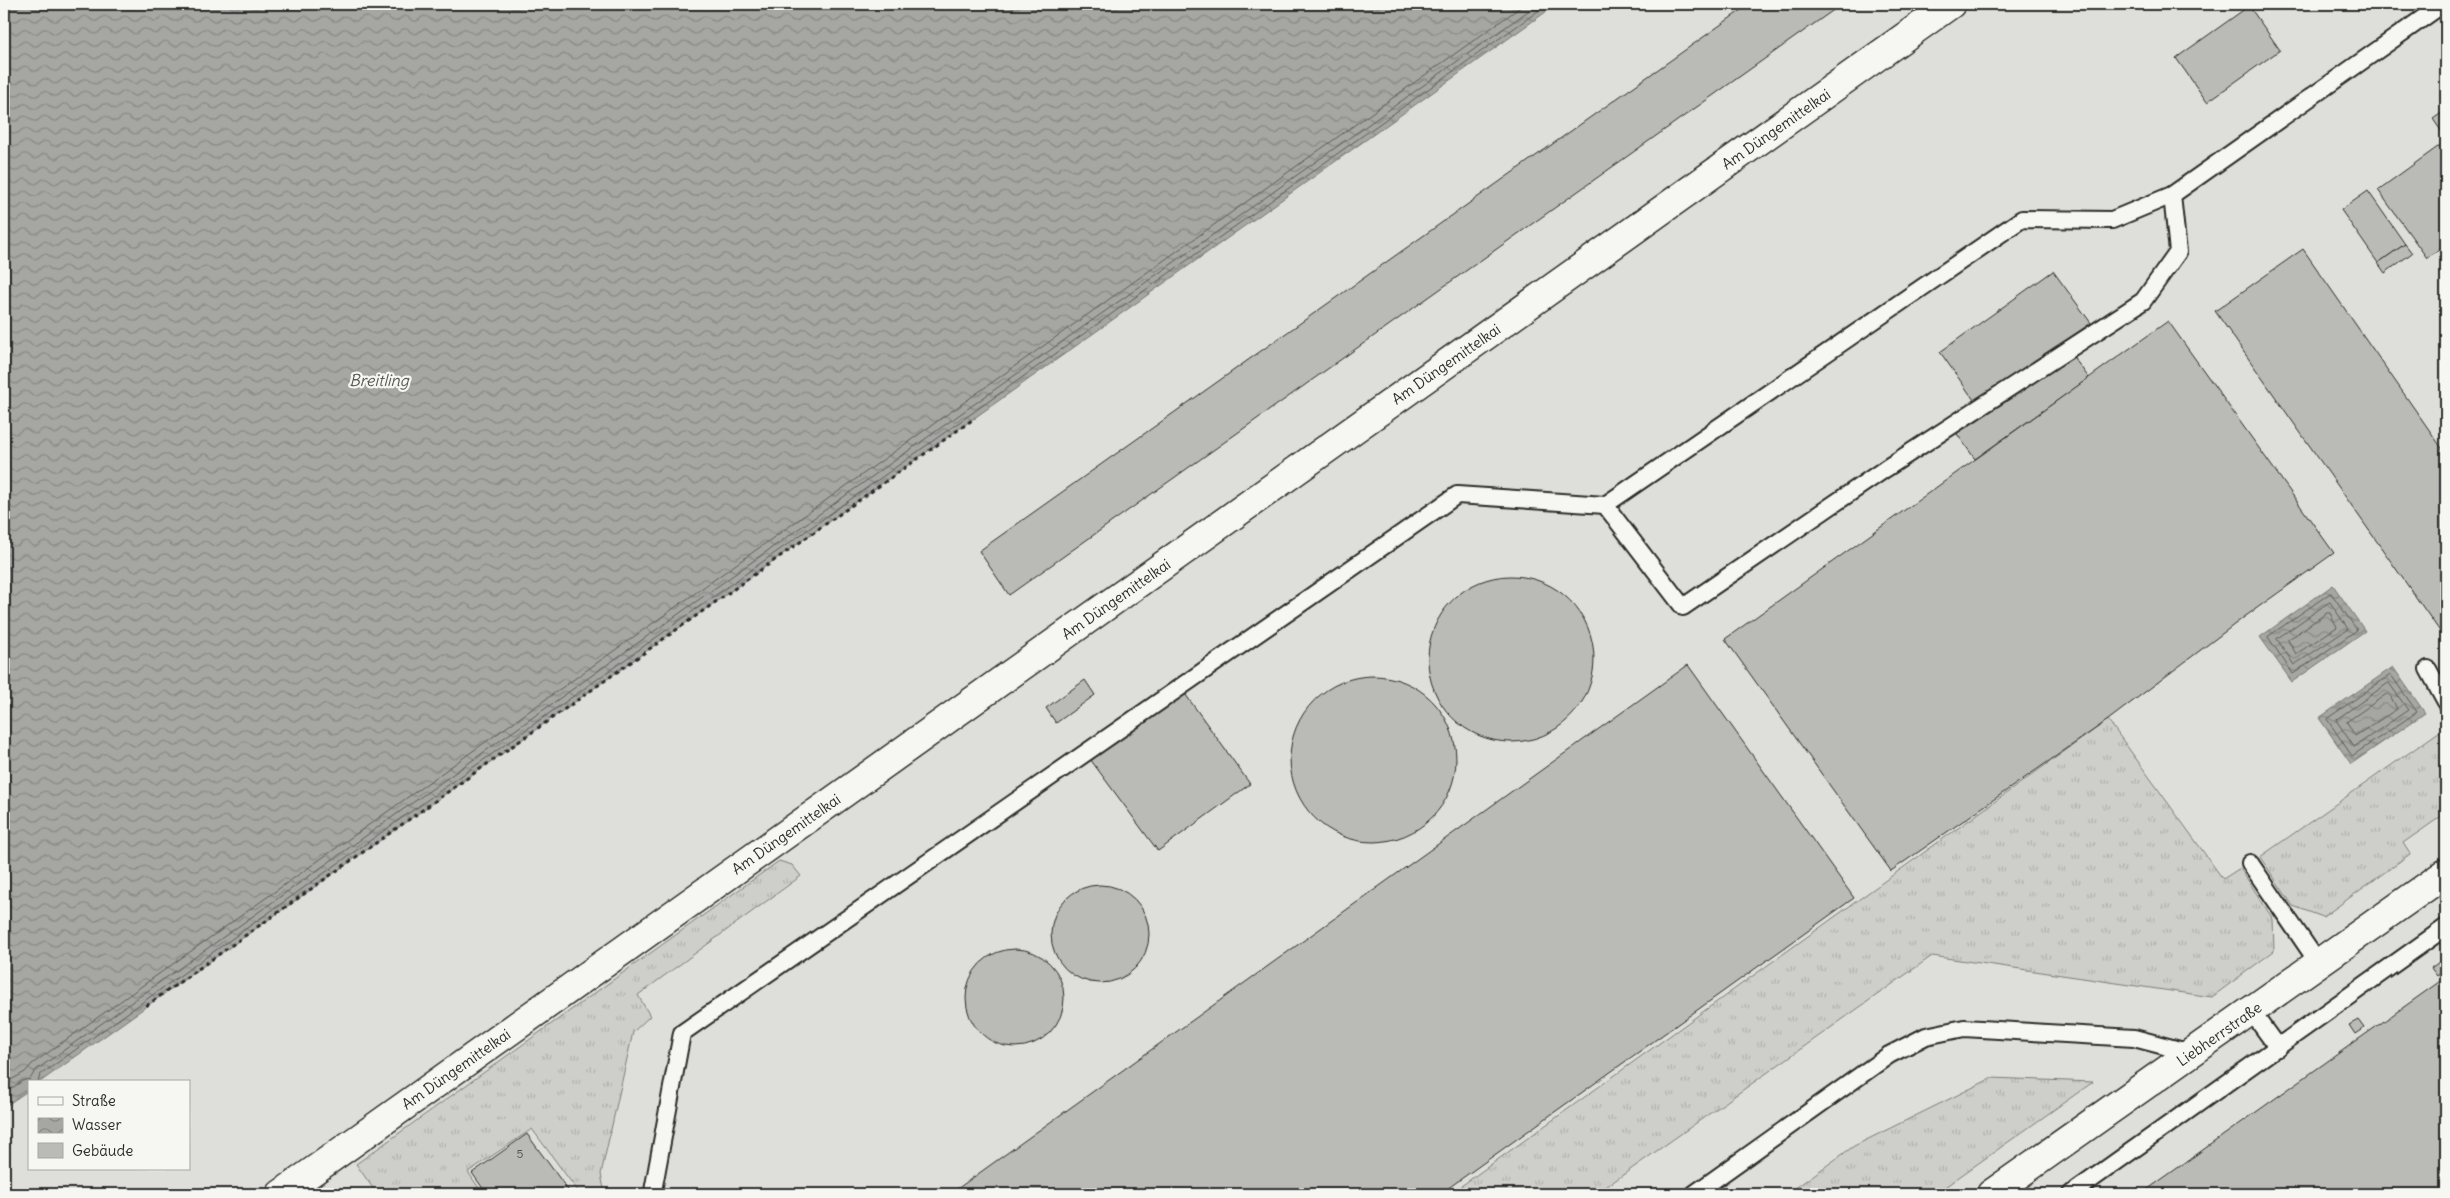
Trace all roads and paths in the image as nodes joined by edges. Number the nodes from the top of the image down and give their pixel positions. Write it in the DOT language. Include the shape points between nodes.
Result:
graph roads {
  1 [pos="1951,4"];
  2 [pos="2443,4"];
  3 [pos="2172,195"];
  4 [pos="975,418"];
  5 [pos="1605,505"];
  6 [pos="2428,669"];
  7 [pos="2446,702"];
  8 [pos="2250,863"];
  9 [pos="2446,873"];
  10 [pos="2446,927"];
  11 [pos="2319,964"];
  12 [pos="146,1006"];
  13 [pos="2251,1011"];
  14 [pos="2278,1048"];
  15 [pos="2191,1053"];
  16 [pos="281,1194"];
  17 [pos="655,1194"];
  18 [pos="1694,1194"];
  19 [pos="1991,1194"];
  20 [pos="2071,1194"];
  1 -- 16 [label="street, Am Düngemittelkai"];
  2 -- 3 [label="lane"];
  3 -- 5 [label="lane" via="2112,220 2022,219"];
  3 -- 5 [label="lane" via="2178,252 2143,301 1885,469 1683,606"];
  4 -- 12 [label="path"];
  5 -- 17 [label="lane" via="1457,494 682,1033"];
  6 -- 7 [label="lane"];
  8 -- 11 [label="lane"];
  9 -- 11 [label="street, Liebherrstraße"];
  10 -- 14 [label="lane"];
  11 -- 13 [label="street, Liebherrstraße"];
  13 -- 14 [label="lane"];
  13 -- 15 [label="street, Liebherrstraße"];
  14 -- 20 [label="lane"];
  15 -- 18 [label="lane" via="2134,1038 1964,1028 1926,1036 1889,1055"];
  15 -- 19 [label="street, Liebherrstraße"];
}
